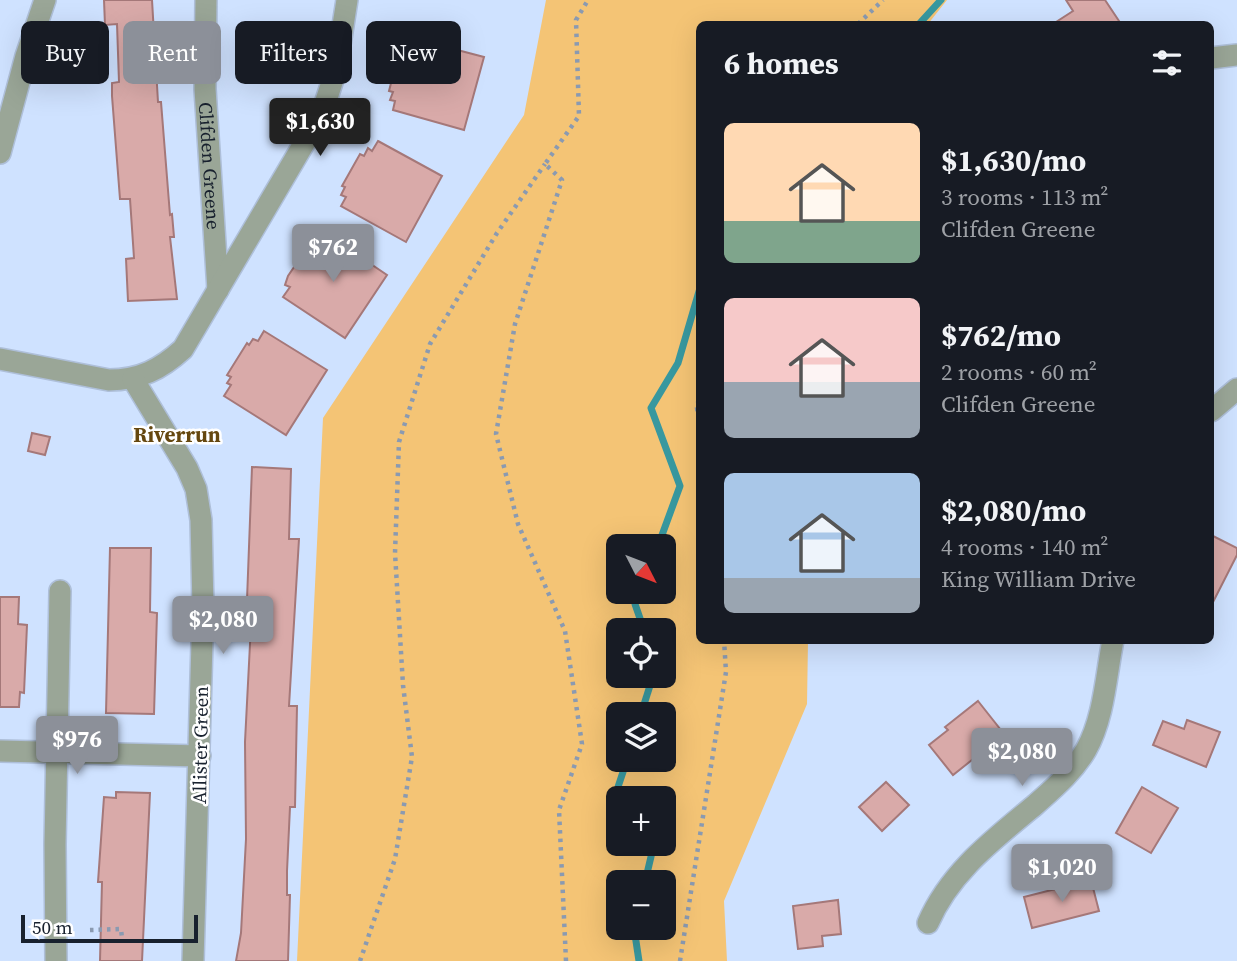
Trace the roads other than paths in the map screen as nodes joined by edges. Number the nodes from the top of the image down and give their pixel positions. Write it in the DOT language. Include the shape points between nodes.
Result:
graph roads {
  1 [pos="45,0"];
  2 [pos="206,0"];
  3 [pos="347,0"];
  4 [pos="1237,55"];
  5 [pos="1214,58"];
  6 [pos="0,153"];
  7 [pos="218,290"];
  8 [pos="0,359"];
  9 [pos="133,379"];
  10 [pos="1237,389"];
  11 [pos="1214,408"];
  12 [pos="60,591"];
  13 [pos="1112,644"];
  14 [pos="0,751"];
  15 [pos="57,755"];
  16 [pos="200,756"];
  17 [pos="928,923"];
  18 [pos="56,961"];
  19 [pos="193,961"];
  1 -- 6 [label="street"];
  2 -- 7 [label="street, Clifden Greene" via="205,89"];
  3 -- 7 [label="street, Clifden Greene" via="336,70 322,113"];
  4 -- 5 [label="street"];
  7 -- 9 [label="street, Clifden Greene" via="183,349 167,364"];
  8 -- 9 [label="street, Clifden Greene" via="109,380"];
  9 -- 16 [label="street, Allister Green" via="196,489 203,607"];
  10 -- 11 [label="street"];
  12 -- 15 [label="street"];
  13 -- 17 [label="street" via="1097,724 1086,750 1059,784 969,861 951,881"];
  14 -- 15 [label="street"];
  15 -- 16 [label="street"];
  15 -- 18 [label="street"];
  16 -- 19 [label="street, Allister Green"];
}
